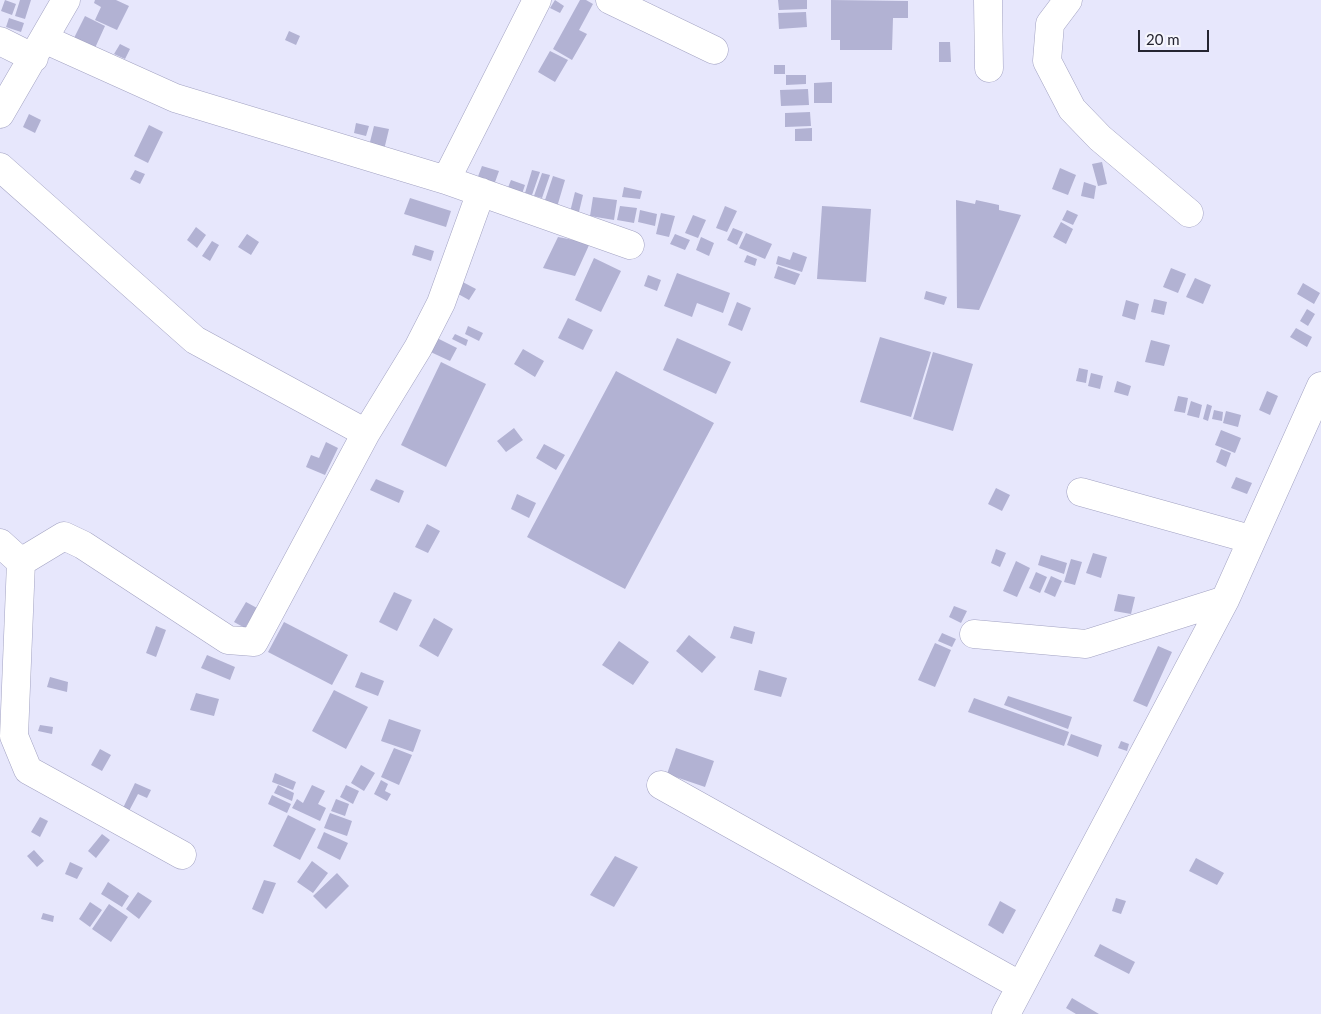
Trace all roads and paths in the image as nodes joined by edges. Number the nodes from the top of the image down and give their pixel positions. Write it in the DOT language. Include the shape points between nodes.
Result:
graph roads {
  1 [pos="66,0"];
  2 [pos="537,0"];
  3 [pos="610,0"];
  4 [pos="988,0"];
  5 [pos="1068,0"];
  6 [pos="0,41"];
  7 [pos="39,48"];
  8 [pos="714,50"];
  9 [pos="989,68"];
  10 [pos="0,114"];
  11 [pos="0,167"];
  12 [pos="446,180"];
  13 [pos="481,192"];
  14 [pos="1190,213"];
  15 [pos="630,245"];
  16 [pos="1321,386"];
  17 [pos="366,433"];
  18 [pos="1082,492"];
  19 [pos="1250,539"];
  20 [pos="0,543"];
  21 [pos="20,562"];
  22 [pos="1225,600"];
  23 [pos="974,634"];
  24 [pos="661,785"];
  25 [pos="182,855"];
  26 [pos="1021,986"];
  27 [pos="1006,1014"];
  1 -- 7 [label="street"];
  2 -- 12 [label="street"];
  3 -- 8 [label="street"];
  4 -- 9 [label="street"];
  5 -- 14 [label="street" via="1050,24 1047,61 1072,109 1100,138"];
  6 -- 7 [label="street"];
  7 -- 10 [label="street"];
  7 -- 12 [label="street" via="175,98"];
  11 -- 17 [label="street" via="195,340"];
  12 -- 13 [label="street"];
  13 -- 15 [label="street"];
  13 -- 17 [label="street" via="441,303 418,348"];
  16 -- 19 [label="street"];
  17 -- 21 [label="street" via="254,642 228,640 83,544 64,536"];
  18 -- 19 [label="street"];
  19 -- 22 [label="street"];
  20 -- 21 [label="street"];
  21 -- 25 [label="street" via="14,736 28,770"];
  22 -- 23 [label="street" via="1086,644"];
  22 -- 26 [label="street"];
  24 -- 26 [label="street"];
  26 -- 27 [label="street"];
}
